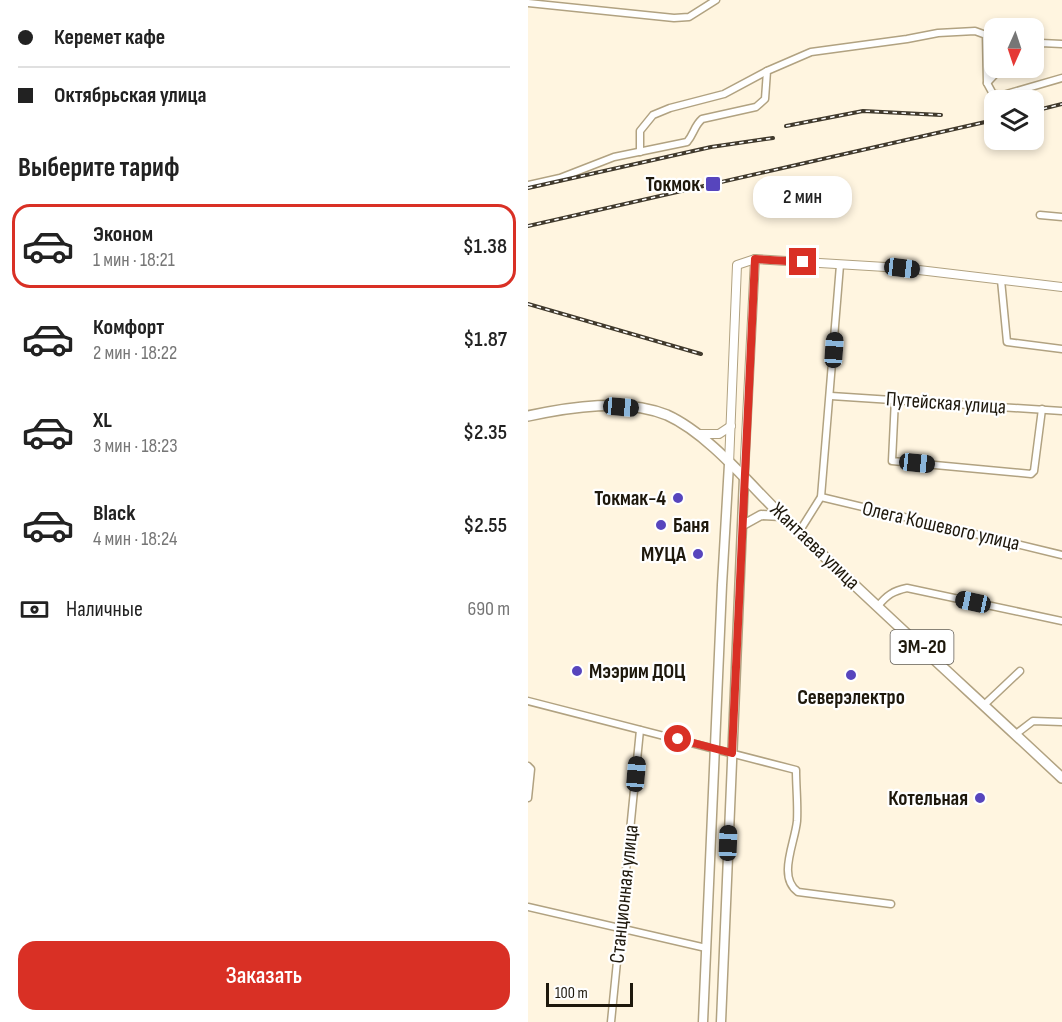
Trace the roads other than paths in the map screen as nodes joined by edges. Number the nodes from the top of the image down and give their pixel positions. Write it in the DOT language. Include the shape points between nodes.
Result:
graph roads {
  1 [pos="716,0"];
  2 [pos="528,3"];
  3 [pos="1044,43"];
  4 [pos="1062,44"];
  5 [pos="767,71"];
  6 [pos="991,78"];
  7 [pos="1062,78"];
  8 [pos="987,83"];
  9 [pos="640,152"];
  10 [pos="528,185"];
  11 [pos="1040,215"];
  12 [pos="1062,217"];
  13 [pos="755,259"];
  14 [pos="840,265"];
  15 [pos="1001,280"];
  16 [pos="1062,287"];
  17 [pos="1062,349"];
  18 [pos="831,396"];
  19 [pos="895,399"];
  20 [pos="1042,409"];
  21 [pos="1062,411"];
  22 [pos="528,416"];
  23 [pos="731,426"];
  24 [pos="698,434"];
  25 [pos="729,464"];
  26 [pos="744,478"];
  27 [pos="821,497"];
  28 [pos="782,516"];
  29 [pos="743,525"];
  30 [pos="799,532"];
  31 [pos="1062,555"];
  32 [pos="878,606"];
  33 [pos="1062,621"];
  34 [pos="1020,671"];
  35 [pos="528,701"];
  36 [pos="984,705"];
  37 [pos="1062,722"];
  38 [pos="640,730"];
  39 [pos="1016,734"];
  40 [pos="715,749"];
  41 [pos="732,753"];
  42 [pos="528,766"];
  43 [pos="1062,778"];
  44 [pos="528,798"];
  45 [pos="891,904"];
  46 [pos="528,907"];
  47 [pos="620,928"];
  48 [pos="706,948"];
  49 [pos="611,1022"];
  50 [pos="703,1022"];
  51 [pos="721,1022"];
  1 -- 2 [label="street" via="689,17 674,18"];
  3 -- 4 [label="street"];
  5 -- 8 [label="street" via="811,52 975,31 986,35"];
  5 -- 9 [label="street" via="724,94 653,115 640,131"];
  5 -- 9 [label="street" via="765,99 756,107 702,119 687,142"];
  6 -- 8 [label="street"];
  7 -- 8 [label="street" via="1003,95 993,94"];
  9 -- 10 [label="street"];
  11 -- 12 [label="street"];
  13 -- 14 [label="street"];
  13 -- 23 [label="street" via="737,265"];
  13 -- 26 [label="street"];
  14 -- 15 [label="street"];
  14 -- 18 [label="street"];
  15 -- 16 [label="street"];
  15 -- 17 [label="street" via="1007,342"];
  18 -- 19 [label="street, Путейская улица"];
  18 -- 27 [label="street"];
  19 -- 20 [label="street, Путейская улица"];
  19 -- 20 [label="street" via="892,460 1031,474"];
  20 -- 21 [label="street, Путейская улица"];
  22 -- 24 [label="main road, Жантаева улица / ЭМ-20" via="598,404 636,408 667,415"];
  23 -- 24 [label="street" via="719,434"];
  23 -- 25 [label="street"];
  24 -- 25 [label="main road, Жантаева улица / ЭМ-20"];
  25 -- 26 [label="main road, Жантаева улица / ЭМ-20"];
  25 -- 40 [label="main road"];
  26 -- 28 [label="main road, Жантаева улица / ЭМ-20"];
  26 -- 29 [label="main road"];
  27 -- 30 [label="street"];
  27 -- 31 [label="street, Олега Кошевого улица"];
  28 -- 29 [label="main road" via="761,515"];
  28 -- 30 [label="main road, Жантаева улица / ЭМ-20"];
  29 -- 41 [label="main road"];
  30 -- 32 [label="main road, Жантаева улица / ЭМ-20"];
  32 -- 33 [label="street" via="887,595 907,588"];
  32 -- 36 [label="main road, Жантаева улица / ЭМ-20"];
  34 -- 36 [label="street"];
  35 -- 38 [label="street"];
  36 -- 39 [label="main road, Жантаева улица / ЭМ-20"];
  37 -- 39 [label="street" via="1033,721"];
  38 -- 40 [label="street"];
  38 -- 47 [label="street, Станционная улица"];
  39 -- 43 [label="main road, Жантаева улица / ЭМ-20"];
  40 -- 41 [label="street"];
  40 -- 48 [label="main road"];
  41 -- 45 [label="street" via="796,770 797,822 788,873 793,888 798,892"];
  41 -- 51 [label="main road"];
  42 -- 44 [label="street"];
  46 -- 47 [label="street"];
  47 -- 48 [label="street"];
  47 -- 49 [label="street, Станционная улица"];
  48 -- 50 [label="main road"];
}
